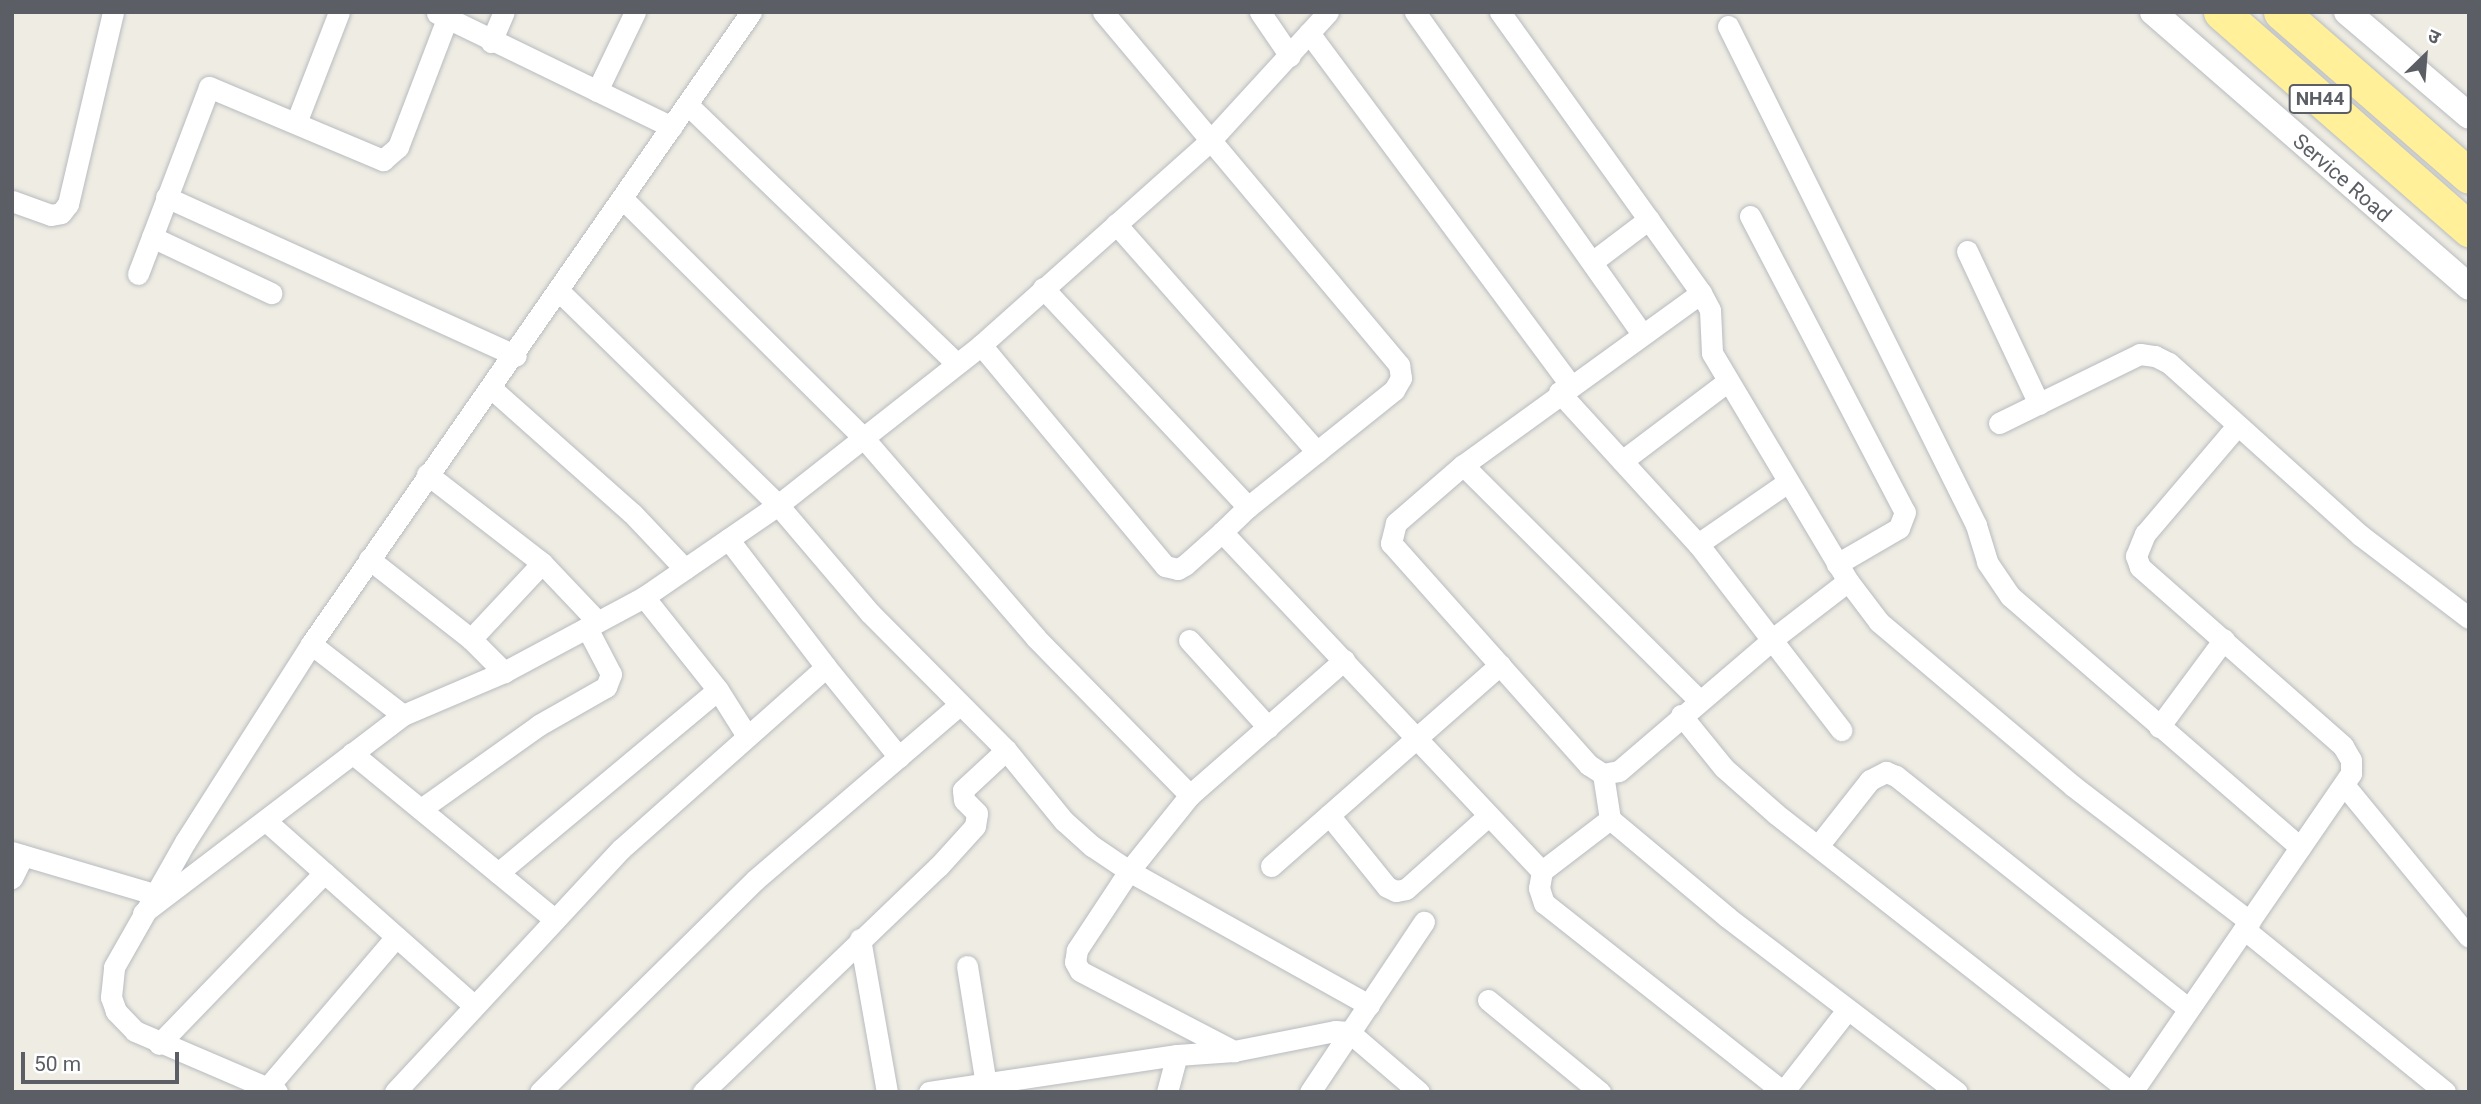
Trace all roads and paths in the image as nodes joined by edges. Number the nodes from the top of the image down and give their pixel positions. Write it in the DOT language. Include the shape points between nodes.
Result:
graph roads {
  1 [pos="113,12"];
  2 [pos="339,12"];
  3 [pos="505,12"];
  4 [pos="635,12"];
  5 [pos="751,12"];
  6 [pos="1103,12"];
  7 [pos="1260,12"];
  8 [pos="1328,12"];
  9 [pos="1415,12"];
  10 [pos="1500,12"];
  11 [pos="2153,12"];
  12 [pos="2221,12"];
  13 [pos="2281,12"];
  14 [pos="2347,12"];
  15 [pos="441,15"];
  16 [pos="1728,26"];
  17 [pos="1310,33"];
  18 [pos="491,41"];
  19 [pos="1290,56"];
  20 [pos="597,91"];
  21 [pos="689,106"];
  22 [pos="2469,116"];
  23 [pos="296,123"];
  24 [pos="672,127"];
  25 [pos="1209,142"];
  26 [pos="2458,166"];
  27 [pos="166,197"];
  28 [pos="624,200"];
  29 [pos="12,201"];
  30 [pos="1750,216"];
  31 [pos="1649,219"];
  32 [pos="1116,224"];
  33 [pos="2469,229"];
  34 [pos="152,237"];
  35 [pos="1967,251"];
  36 [pos="1592,262"];
  37 [pos="138,274"];
  38 [pos="2469,287"];
  39 [pos="1043,288"];
  40 [pos="560,292"];
  41 [pos="271,293"];
  42 [pos="1701,293"];
  43 [pos="1642,334"];
  44 [pos="981,345"];
  45 [pos="516,356"];
  46 [pos="955,362"];
  47 [pos="1728,381"];
  48 [pos="491,388"];
  49 [pos="1564,388"];
  50 [pos="2039,404"];
  51 [pos="1999,423"];
  52 [pos="2236,427"];
  53 [pos="861,435"];
  54 [pos="1317,452"];
  55 [pos="1622,461"];
  56 [pos="1463,465"];
  57 [pos="427,474"];
  58 [pos="1788,482"];
  59 [pos="778,505"];
  60 [pos="1248,507"];
  61 [pos="1222,532"];
  62 [pos="728,539"];
  63 [pos="1698,544"];
  64 [pos="369,559"];
  65 [pos="542,562"];
  66 [pos="685,569"];
  67 [pos="1842,572"];
  68 [pos="644,597"];
  69 [pos="2469,618"];
  70 [pos="592,625"];
  71 [pos="1773,638"];
  72 [pos="471,639"];
  73 [pos="2224,639"];
  74 [pos="1189,640"];
  75 [pos="311,644"];
  76 [pos="1344,660"];
  77 [pos="1500,665"];
  78 [pos="826,667"];
  79 [pos="503,672"];
  80 [pos="718,690"];
  81 [pos="1699,700"];
  82 [pos="960,704"];
  83 [pos="403,715"];
  84 [pos="1681,715"];
  85 [pos="1268,727"];
  86 [pos="2160,727"];
  87 [pos="1841,730"];
  88 [pos="747,736"];
  89 [pos="1417,740"];
  90 [pos="1006,750"];
  91 [pos="352,753"];
  92 [pos="899,757"];
  93 [pos="1603,774"];
  94 [pos="2345,786"];
  95 [pos="1190,795"];
  96 [pos="421,809"];
  97 [pos="1329,815"];
  98 [pos="1488,816"];
  99 [pos="1609,819"];
  100 [pos="266,821"];
  101 [pos="1818,846"];
  102 [pos="2300,847"];
  103 [pos="18,854"];
  104 [pos="1271,866"];
  105 [pos="1129,871"];
  106 [pos="1542,871"];
  107 [pos="324,873"];
  108 [pos="498,873"];
  109 [pos="12,878"];
  110 [pos="148,903"];
  111 [pos="554,919"];
  112 [pos="1424,922"];
  113 [pos="2247,926"];
  114 [pos="396,937"];
  115 [pos="2469,937"];
  116 [pos="860,939"];
  117 [pos="967,966"];
  118 [pos="1488,1000"];
  119 [pos="472,1005"];
  120 [pos="1369,1005"];
  121 [pos="2188,1008"];
  122 [pos="1847,1010"];
  123 [pos="1349,1032"];
  124 [pos="159,1044"];
  125 [pos="1234,1051"];
  126 [pos="1177,1055"];
  127 [pos="986,1084"];
  128 [pos="1400,1085"];
  129 [pos="1018,1086"];
  130 [pos="2139,1088"];
  131 [pos="272,1090"];
  132 [pos="395,1092"];
  133 [pos="540,1092"];
  134 [pos="703,1092"];
  135 [pos="887,1092"];
  136 [pos="929,1092"];
  137 [pos="1167,1092"];
  138 [pos="1310,1092"];
  139 [pos="1419,1092"];
  140 [pos="1600,1092"];
  141 [pos="1783,1092"];
  142 [pos="1957,1092"];
  143 [pos="2445,1092"];
  1 -- 29 [label="street" via="68,204 61,213 51,215"];
  2 -- 23 [label="street"];
  3 -- 18 [label="street"];
  4 -- 20 [label="street"];
  5 -- 21 [label="street"];
  6 -- 25 [label="street"];
  7 -- 19 [label="street"];
  8 -- 17 [label="street"];
  9 -- 36 [label="street"];
  10 -- 31 [label="street"];
  11 -- 38 [label="street, Service Road"];
  12 -- 33 [label="highway, NH44"];
  13 -- 26 [label="highway, NH44"];
  14 -- 22 [label="street"];
  15 -- 18 [label="street"];
  15 -- 23 [label="street" via="392,156 374,158"];
  16 -- 86 [label="street" via="1976,525 1987,562 2010,596"];
  17 -- 19 [label="street"];
  17 -- 49 [label="street"];
  18 -- 20 [label="street"];
  19 -- 25 [label="street"];
  20 -- 24 [label="street"];
  21 -- 24 [label="street"];
  21 -- 46 [label="street"];
  23 -- 27 [label="street" via="209,87"];
  24 -- 28 [label="street"];
  25 -- 32 [label="street"];
  25 -- 54 [label="street" via="1399,365 1401,378 1394,390"];
  27 -- 34 [label="street"];
  27 -- 45 [label="street"];
  28 -- 40 [label="street"];
  28 -- 53 [label="street"];
  30 -- 67 [label="street" via="1905,512 1899,528"];
  31 -- 36 [label="street"];
  31 -- 42 [label="street"];
  32 -- 39 [label="street"];
  32 -- 54 [label="street"];
  34 -- 37 [label="street"];
  34 -- 41 [label="street"];
  35 -- 50 [label="street"];
  36 -- 43 [label="street"];
  39 -- 44 [label="street"];
  39 -- 60 [label="street"];
  40 -- 45 [label="street"];
  40 -- 59 [label="street"];
  42 -- 43 [label="street"];
  42 -- 47 [label="street" via="1710,310 1712,353"];
  43 -- 49 [label="street"];
  44 -- 46 [label="street"];
  44 -- 61 [label="street" via="1165,566 1178,569"];
  45 -- 48 [label="street"];
  46 -- 53 [label="street"];
  47 -- 55 [label="street"];
  47 -- 58 [label="street"];
  48 -- 57 [label="street"];
  48 -- 66 [label="street" via="623,505"];
  49 -- 55 [label="street"];
  49 -- 56 [label="street"];
  50 -- 51 [label="street"];
  50 -- 52 [label="street" via="2140,354 2169,363"];
  52 -- 69 [label="street" via="2360,535"];
  52 -- 73 [label="street" via="2145,534 2136,556 2140,567"];
  53 -- 59 [label="street"];
  53 -- 95 [label="street" via="1036,638"];
  54 -- 60 [label="street"];
  55 -- 63 [label="street"];
  56 -- 77 [label="street" via="1396,523 1391,543"];
  56 -- 81 [label="street"];
  57 -- 64 [label="street"];
  57 -- 65 [label="street"];
  58 -- 63 [label="street"];
  58 -- 67 [label="street"];
  59 -- 62 [label="street"];
  59 -- 82 [label="street" via="870,613"];
  60 -- 61 [label="street"];
  61 -- 76 [label="street"];
  62 -- 66 [label="street"];
  62 -- 78 [label="street"];
  63 -- 71 [label="street"];
  64 -- 72 [label="street"];
  64 -- 75 [label="street"];
  65 -- 70 [label="street"];
  65 -- 72 [label="street"];
  66 -- 68 [label="street"];
  67 -- 71 [label="street"];
  67 -- 113 [label="street" via="1879,622 1921,661"];
  68 -- 70 [label="street"];
  68 -- 80 [label="street"];
  70 -- 79 [label="street"];
  70 -- 96 [label="street" via="611,674 606,687 539,724"];
  71 -- 81 [label="street"];
  71 -- 87 [label="street"];
  72 -- 79 [label="street"];
  73 -- 86 [label="street"];
  73 -- 94 [label="street" via="2343,746 2351,760"];
  74 -- 85 [label="street"];
  75 -- 83 [label="street"];
  75 -- 110 [label="street"];
  76 -- 85 [label="street"];
  76 -- 89 [label="street"];
  77 -- 89 [label="street"];
  77 -- 93 [label="street"];
  78 -- 88 [label="street"];
  78 -- 92 [label="street"];
  79 -- 83 [label="street"];
  80 -- 88 [label="street"];
  80 -- 108 [label="street"];
  81 -- 84 [label="street"];
  82 -- 90 [label="street"];
  82 -- 92 [label="street"];
  83 -- 91 [label="street"];
  84 -- 93 [label="street" via="1619,771"];
  84 -- 101 [label="street" via="1724,768"];
  85 -- 95 [label="street"];
  86 -- 102 [label="street"];
  88 -- 111 [label="street" via="621,849"];
  89 -- 97 [label="street"];
  89 -- 98 [label="street"];
  90 -- 105 [label="street" via="1064,821"];
  90 -- 116 [label="street" via="962,794 977,813 975,826"];
  91 -- 96 [label="street"];
  91 -- 100 [label="street"];
  92 -- 133 [label="street" via="755,880"];
  93 -- 99 [label="street"];
  94 -- 102 [label="street"];
  94 -- 115 [label="street"];
  95 -- 105 [label="street"];
  96 -- 108 [label="street"];
  97 -- 98 [label="street" via="1387,887 1396,891 1406,889"];
  97 -- 104 [label="street"];
  98 -- 106 [label="street"];
  99 -- 106 [label="street"];
  99 -- 122 [label="street"];
  100 -- 107 [label="street"];
  100 -- 110 [label="street"];
  101 -- 121 [label="street" via="1870,780 1886,772 1896,776"];
  101 -- 130 [label="street"];
  102 -- 113 [label="street"];
  103 -- 109 [label="street"];
  103 -- 110 [label="street"];
  105 -- 120 [label="street"];
  105 -- 125 [label="street" via="1077,950 1075,962 1080,971"];
  106 -- 141 [label="street" via="1539,888 1544,903"];
  107 -- 114 [label="street"];
  107 -- 124 [label="street"];
  108 -- 111 [label="street"];
  110 -- 124 [label="street" via="114,967 111,997 125,1022"];
  111 -- 119 [label="street"];
  112 -- 120 [label="street"];
  113 -- 121 [label="street"];
  113 -- 143 [label="street"];
  114 -- 119 [label="street"];
  114 -- 131 [label="street"];
  116 -- 134 [label="street"];
  116 -- 135 [label="street"];
  117 -- 127 [label="street"];
  118 -- 140 [label="street"];
  119 -- 132 [label="street"];
  120 -- 123 [label="street"];
  121 -- 130 [label="street"];
  122 -- 141 [label="street"];
  122 -- 142 [label="street"];
  123 -- 125 [label="street" via="1323,1031"];
  123 -- 128 [label="street"];
  123 -- 138 [label="street"];
  124 -- 131 [label="street"];
  125 -- 126 [label="street"];
  126 -- 129 [label="street"];
  126 -- 137 [label="street"];
  127 -- 129 [label="street"];
  127 -- 136 [label="street"];
  128 -- 139 [label="street"];
}
